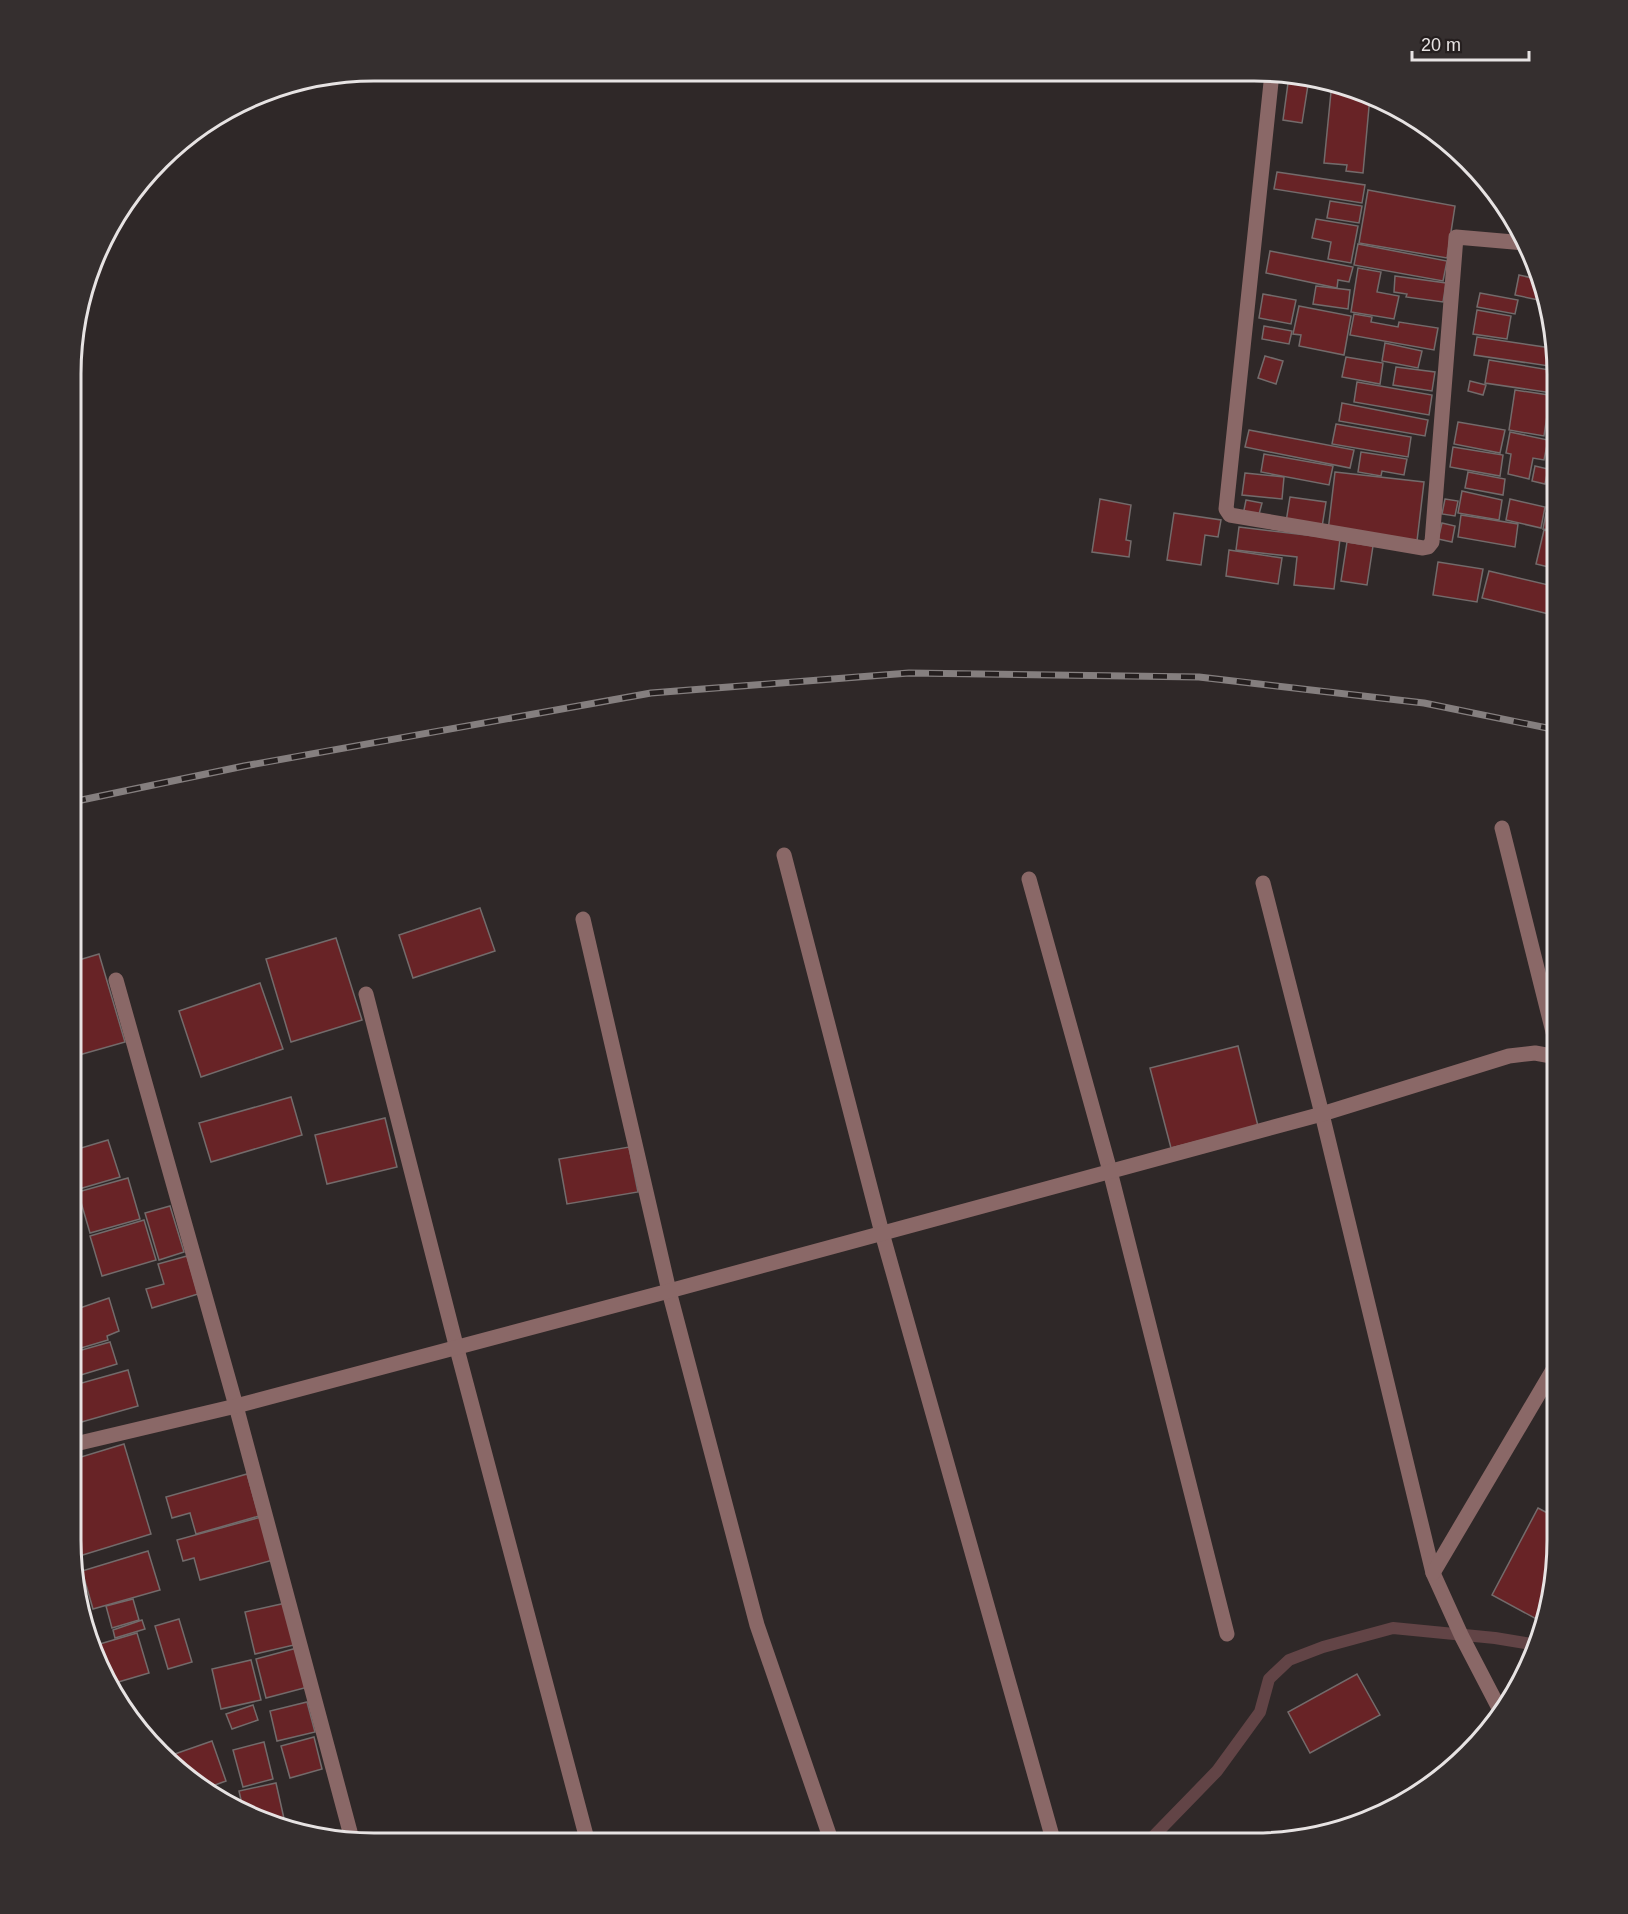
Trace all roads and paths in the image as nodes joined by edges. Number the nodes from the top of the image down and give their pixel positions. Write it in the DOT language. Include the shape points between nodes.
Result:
graph roads {
  1 [pos="1271,82"];
  2 [pos="1515,242"];
  3 [pos="1502,828"];
  4 [pos="784,855"];
  5 [pos="1029,879"];
  6 [pos="1263,883"];
  7 [pos="583,919"];
  8 [pos="116,980"];
  9 [pos="366,994"];
  10 [pos="1547,1008"];
  11 [pos="1547,1055"];
  12 [pos="1322,1113"];
  13 [pos="1110,1171"];
  14 [pos="882,1233"];
  15 [pos="669,1291"];
  16 [pos="457,1348"];
  17 [pos="1547,1380"];
  18 [pos="236,1406"];
  19 [pos="81,1443"];
  20 [pos="1433,1573"];
  21 [pos="1227,1634"];
  22 [pos="1497,1704"];
  23 [pos="350,1831"];
  24 [pos="585,1833"];
  25 [pos="829,1833"];
  26 [pos="1051,1833"];
  1 -- 2 [label="street" via="1226,509 1230,515 1428,547 1432,542 1456,237"];
  3 -- 10 [label="street"];
  4 -- 14 [label="street"];
  5 -- 13 [label="street"];
  6 -- 12 [label="street"];
  7 -- 15 [label="street"];
  8 -- 18 [label="street"];
  9 -- 16 [label="street"];
  11 -- 12 [label="street" via="1509,1056"];
  12 -- 13 [label="street"];
  12 -- 20 [label="street"];
  13 -- 14 [label="street"];
  13 -- 21 [label="street"];
  14 -- 15 [label="street"];
  14 -- 26 [label="street"];
  15 -- 16 [label="street"];
  15 -- 25 [label="street" via="757,1625"];
  16 -- 18 [label="street"];
  16 -- 24 [label="street"];
  17 -- 20 [label="street"];
  18 -- 19 [label="street"];
  18 -- 23 [label="street"];
  20 -- 22 [label="street"];
}
